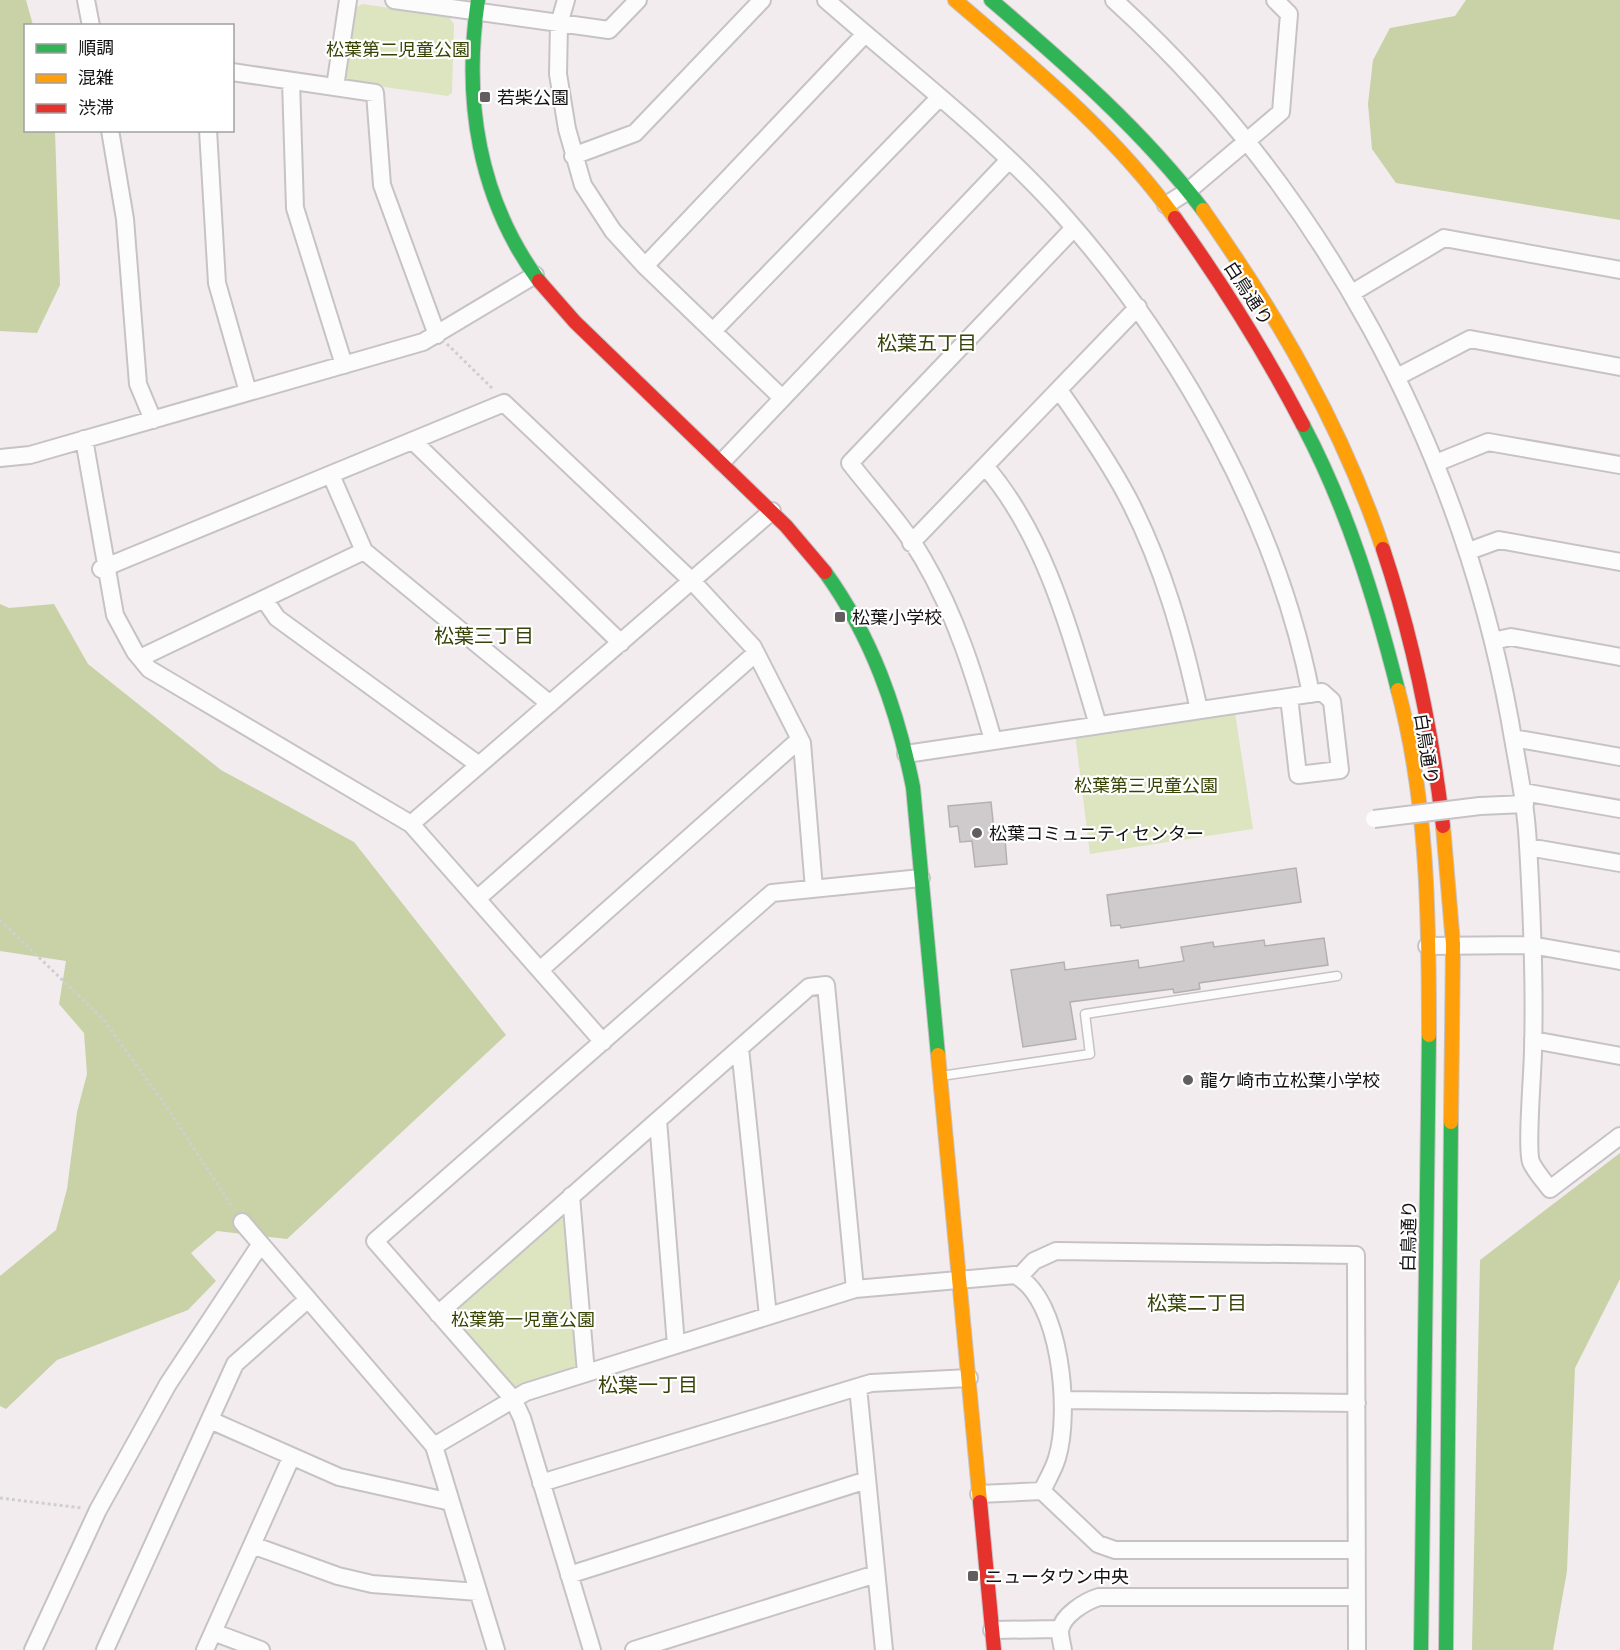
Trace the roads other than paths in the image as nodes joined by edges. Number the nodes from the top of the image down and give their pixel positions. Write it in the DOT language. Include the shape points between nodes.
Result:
graph roads {
  1 [pos="86,0"];
  2 [pos="348,0"];
  3 [pos="394,0"];
  4 [pos="566,0"];
  5 [pos="638,0"];
  6 [pos="762,0"];
  7 [pos="826,0"];
  8 [pos="955,0"];
  9 [pos="991,0"];
  10 [pos="1113,0"];
  11 [pos="1275,0"];
  12 [pos="477,6"];
  13 [pos="91,24"];
  14 [pos="559,24"];
  15 [pos="865,34"];
  16 [pos="234,72"];
  17 [pos="291,81"];
  18 [pos="335,87"];
  19 [pos="939,98"];
  20 [pos="110,132"];
  21 [pos="208,132"];
  22 [pos="1246,142"];
  23 [pos="573,156"];
  24 [pos="1009,160"];
  25 [pos="1188,191"];
  26 [pos="1166,205"];
  27 [pos="1074,228"];
  28 [pos="645,266"];
  29 [pos="1620,270"];
  30 [pos="535,275"];
  31 [pos="1352,293"];
  32 [pos="1138,308"];
  33 [pos="713,331"];
  34 [pos="437,335"];
  35 [pos="344,365"];
  36 [pos="1620,367"];
  37 [pos="1397,376"];
  38 [pos="1059,390"];
  39 [pos="248,393"];
  40 [pos="782,397"];
  41 [pos="153,420"];
  42 [pos="84,439"];
  43 [pos="412,441"];
  44 [pos="0,459"];
  45 [pos="722,462"];
  46 [pos="1436,463"];
  47 [pos="1620,465"];
  48 [pos="985,466"];
  49 [pos="331,475"];
  50 [pos="772,511"];
  51 [pos="910,543"];
  52 [pos="364,551"];
  53 [pos="1469,551"];
  54 [pos="1620,562"];
  55 [pos="104,568"];
  56 [pos="693,582"];
  57 [pos="264,599"];
  58 [pos="1493,641"];
  59 [pos="621,643"];
  60 [pos="756,653"];
  61 [pos="1620,657"];
  62 [pos="140,658"];
  63 [pos="1311,694"];
  64 [pos="1289,697"];
  65 [pos="550,704"];
  66 [pos="1199,710"];
  67 [pos="1098,725"];
  68 [pos="1513,738"];
  69 [pos="800,739"];
  70 [pos="993,740"];
  71 [pos="906,754"];
  72 [pos="1620,757"];
  73 [pos="479,765"];
  74 [pos="1524,798"];
  75 [pos="1620,809"];
  76 [pos="1374,819"];
  77 [pos="411,824"];
  78 [pos="1528,847"];
  79 [pos="1620,863"];
  80 [pos="921,878"];
  81 [pos="814,889"];
  82 [pos="477,899"];
  83 [pos="1453,944"];
  84 [pos="1531,945"];
  85 [pos="1427,946"];
  86 [pos="1620,961"];
  87 [pos="540,970"];
  88 [pos="1337,976"];
  89 [pos="1533,1040"];
  90 [pos="603,1042"];
  91 [pos="740,1048"];
  92 [pos="1620,1056"];
  93 [pos="940,1077"];
  94 [pos="658,1120"];
  95 [pos="1620,1136"];
  96 [pos="572,1197"];
  97 [pos="242,1222"];
  98 [pos="260,1245"];
  99 [pos="1019,1277"];
  100 [pos="960,1279"];
  101 [pos="855,1289"];
  102 [pos="307,1300"];
  103 [pos="438,1314"];
  104 [pos="768,1316"];
  105 [pos="676,1345"];
  106 [pos="586,1373"];
  107 [pos="969,1378"];
  108 [pos="858,1387"];
  109 [pos="513,1399"];
  110 [pos="1063,1400"];
  111 [pos="1357,1403"];
  112 [pos="210,1420"];
  113 [pos="434,1446"];
  114 [pos="291,1458"];
  115 [pos="867,1480"];
  116 [pos="542,1483"];
  117 [pos="1042,1491"];
  118 [pos="978,1494"];
  119 [pos="451,1502"];
  120 [pos="252,1545"];
  121 [pos="1357,1550"];
  122 [pos="569,1575"];
  123 [pos="876,1575"];
  124 [pos="478,1592"];
  125 [pos="1357,1597"];
  126 [pos="1060,1629"];
  127 [pos="992,1630"];
  128 [pos="213,1632"];
  129 [pos="33,1650"];
  130 [pos="105,1650"];
  131 [pos="205,1650"];
  132 [pos="261,1650"];
  133 [pos="496,1650"];
  134 [pos="592,1650"];
  135 [pos="634,1650"];
  136 [pos="884,1650"];
  137 [pos="994,1650"];
  138 [pos="1063,1650"];
  139 [pos="1357,1650"];
  140 [pos="1421,1650"];
  141 [pos="1446,1650"];
  1 -- 13 [label="street"];
  2 -- 18 [label="street"];
  3 -- 12 [label="street"];
  4 -- 14 [label="street"];
  5 -- 14 [label="street" via="609,30"];
  6 -- 23 [label="street" via="635,133"];
  7 -- 15 [label="street"];
  8 -- 26 [label="main road, 白鳥通り" via="1066,98"];
  9 -- 25 [label="main road, 白鳥通り" via="1107,104"];
  10 -- 22 [label="street" via="1189,75"];
  11 -- 22 [label="street" via="1289,14 1281,112"];
  12 -- 14 [label="street"];
  12 -- 30 [label="main road" via="471,76 478,146 504,224"];
  14 -- 23 [label="street" via="558,74"];
  15 -- 19 [label="street"];
  15 -- 28 [label="street"];
  16 -- 17 [label="street"];
  17 -- 18 [label="street"];
  17 -- 35 [label="street" via="295,208"];
  18 -- 34 [label="street" via="375,93 382,184"];
  19 -- 24 [label="street"];
  19 -- 33 [label="street"];
  20 -- 41 [label="street" via="125,219 138,384"];
  21 -- 39 [label="street" via="217,284"];
  22 -- 25 [label="street"];
  22 -- 31 [label="street"];
  23 -- 28 [label="street" via="595,207"];
  24 -- 27 [label="street"];
  24 -- 40 [label="street"];
  25 -- 26 [label="street"];
  25 -- 83 [label="main road, 白鳥通り" via="1298,356 1366,497 1396,584 1430,716 1450,878"];
  26 -- 85 [label="main road, 白鳥通り" via="1210,265 1275,368 1310,433 1371,587 1407,732 1426,879"];
  27 -- 32 [label="street"];
  27 -- 51 [label="street" via="850,463"];
  28 -- 33 [label="street"];
  29 -- 31 [label="street" via="1444,238"];
  30 -- 34 [label="street"];
  30 -- 45 [label="main road" via="587,333"];
  31 -- 37 [label="street"];
  32 -- 38 [label="street"];
  32 -- 63 [label="street" via="1158,335 1240,487 1281,583"];
  33 -- 40 [label="street"];
  34 -- 35 [label="street"];
  35 -- 39 [label="street"];
  36 -- 37 [label="street" via="1470,339"];
  37 -- 46 [label="street"];
  38 -- 48 [label="street"];
  38 -- 66 [label="street" via="1128,497 1153,551 1186,649"];
  39 -- 41 [label="street"];
  40 -- 45 [label="street"];
  41 -- 42 [label="street"];
  42 -- 44 [label="street"];
  42 -- 55 [label="street"];
  43 -- 49 [label="street"];
  43 -- 56 [label="street" via="504,403"];
  43 -- 59 [label="street"];
  45 -- 50 [label="main road"];
  46 -- 47 [label="street" via="1488,442"];
  46 -- 53 [label="street"];
  48 -- 51 [label="street"];
  48 -- 67 [label="street" via="1000,484 1050,578"];
  49 -- 52 [label="street"];
  49 -- 55 [label="street"];
  50 -- 56 [label="street"];
  50 -- 71 [label="main road" via="818,561 863,633 881,671"];
  51 -- 70 [label="street" via="922,558 963,646"];
  52 -- 57 [label="street"];
  52 -- 65 [label="street"];
  53 -- 54 [label="street" via="1499,540"];
  53 -- 58 [label="street"];
  55 -- 62 [label="street" via="115,615"];
  56 -- 59 [label="street"];
  56 -- 60 [label="street"];
  57 -- 62 [label="street"];
  57 -- 73 [label="street" via="277,618"];
  58 -- 61 [label="street" via="1511,637"];
  58 -- 68 [label="street"];
  59 -- 65 [label="street"];
  60 -- 69 [label="street"];
  60 -- 82 [label="street"];
  62 -- 77 [label="street" via="155,672"];
  63 -- 64 [label="street"];
  63 -- 64 [label="street" via="1322,692 1332,701 1340,770 1298,775"];
  64 -- 66 [label="street"];
  65 -- 73 [label="street"];
  66 -- 67 [label="street"];
  67 -- 70 [label="street"];
  68 -- 72 [label="street"];
  68 -- 74 [label="street"];
  69 -- 81 [label="street"];
  69 -- 87 [label="street"];
  70 -- 71 [label="street"];
  71 -- 80 [label="main road"];
  73 -- 77 [label="street"];
  74 -- 75 [label="street"];
  74 -- 76 [label="street, bridge"];
  74 -- 78 [label="street"];
  77 -- 82 [label="street"];
  78 -- 79 [label="street"];
  78 -- 84 [label="street"];
  80 -- 81 [label="street"];
  80 -- 93 [label="main road"];
  81 -- 90 [label="street" via="772,893"];
  82 -- 87 [label="street"];
  83 -- 84 [label="street"];
  83 -- 85 [label="street"];
  83 -- 141 [label="main road, 白鳥通り"];
  84 -- 86 [label="street"];
  84 -- 89 [label="street"];
  85 -- 140 [label="main road, 白鳥通り" via="1429,1068"];
  87 -- 90 [label="street"];
  88 -- 93 [label="lane" via="1085,1014 1090,1054"];
  89 -- 92 [label="street"];
  89 -- 95 [label="street" via="1530,1161 1550,1189"];
  90 -- 103 [label="street" via="375,1242"];
  91 -- 94 [label="street"];
  91 -- 101 [label="street" via="809,987 826,985"];
  91 -- 104 [label="street"];
  93 -- 100 [label="main road"];
  94 -- 96 [label="street"];
  94 -- 105 [label="street"];
  96 -- 103 [label="street"];
  96 -- 106 [label="street"];
  97 -- 98 [label="street"];
  98 -- 102 [label="street"];
  98 -- 129 [label="street" via="168,1384 98,1510"];
  99 -- 100 [label="street" via="1006,1274"];
  99 -- 110 [label="street" via="1031,1285 1049,1318 1058,1352"];
  99 -- 111 [label="street" via="1034,1261 1056,1251 1356,1255"];
  100 -- 101 [label="street"];
  100 -- 107 [label="main road"];
  101 -- 104 [label="street"];
  102 -- 112 [label="street" via="235,1364"];
  102 -- 113 [label="street"];
  103 -- 109 [label="street"];
  104 -- 105 [label="street"];
  105 -- 106 [label="street"];
  106 -- 109 [label="street"];
  107 -- 108 [label="street"];
  107 -- 118 [label="main road"];
  108 -- 115 [label="street"];
  108 -- 116 [label="street"];
  109 -- 113 [label="street"];
  109 -- 116 [label="street"];
  110 -- 111 [label="street"];
  110 -- 117 [label="street" via="1058,1457"];
  111 -- 121 [label="street"];
  112 -- 114 [label="street"];
  112 -- 130 [label="street"];
  113 -- 119 [label="street"];
  114 -- 119 [label="street" via="339,1477"];
  114 -- 120 [label="street"];
  115 -- 122 [label="street"];
  115 -- 123 [label="street"];
  116 -- 122 [label="street"];
  117 -- 118 [label="street"];
  117 -- 121 [label="street" via="1107,1549"];
  118 -- 127 [label="main road"];
  119 -- 124 [label="street"];
  120 -- 124 [label="street" via="372,1584"];
  120 -- 128 [label="street"];
  121 -- 125 [label="street"];
  122 -- 134 [label="street"];
  123 -- 135 [label="street"];
  123 -- 136 [label="street"];
  124 -- 133 [label="street"];
  125 -- 126 [label="street" via="1099,1597 1077,1609"];
  125 -- 139 [label="street"];
  126 -- 127 [label="street"];
  126 -- 138 [label="street"];
  127 -- 137 [label="main road"];
  128 -- 131 [label="street"];
  128 -- 132 [label="street"];
}
